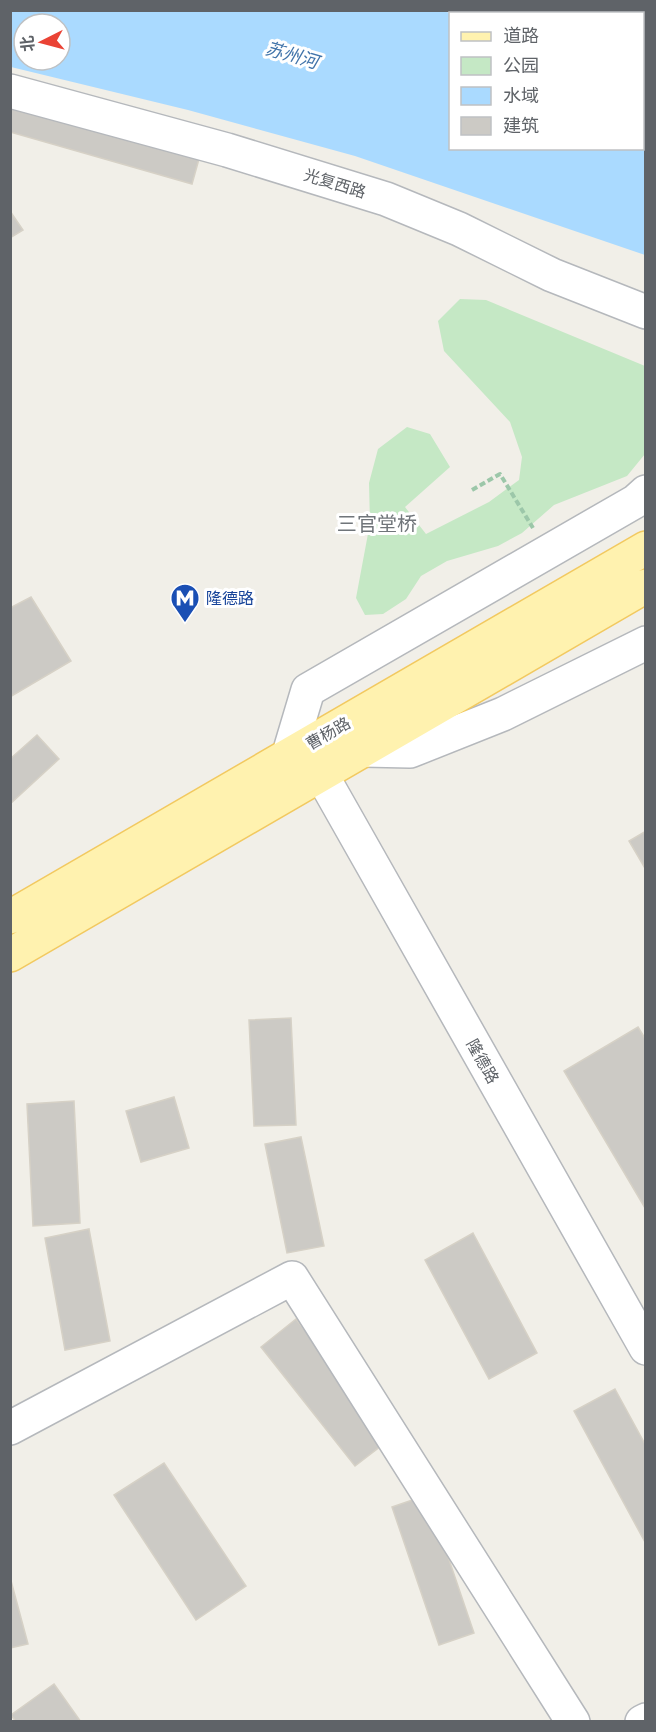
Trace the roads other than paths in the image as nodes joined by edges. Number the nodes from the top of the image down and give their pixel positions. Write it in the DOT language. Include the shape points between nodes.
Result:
graph roads {
  1 [pos="10,91"];
  2 [pos="645,312"];
  3 [pos="645,492"];
  4 [pos="645,548"];
  5 [pos="645,586"];
  6 [pos="645,643"];
  7 [pos="291,747"];
  8 [pos="364,750"];
  9 [pos="321,774"];
  10 [pos="10,917"];
  11 [pos="10,955"];
  12 [pos="645,1348"];
  13 [pos="10,1428"];
  14 [pos="573,1722"];
  1 -- 2 [label="street, 光复西路" via="227,150 386,199 459,229 552,275"];
  3 -- 7 [label="street" via="636,501 308,690"];
  4 -- 10 [label="main road, 曹杨路"];
  5 -- 8 [label="main road, 曹杨路"];
  6 -- 8 [label="street" via="503,714 410,751"];
  8 -- 9 [label="main road, 曹杨路"];
  9 -- 11 [label="main road, 曹杨路"];
  9 -- 12 [label="street, 隆德路"];
  13 -- 14 [label="street" via="292,1278"];
}
